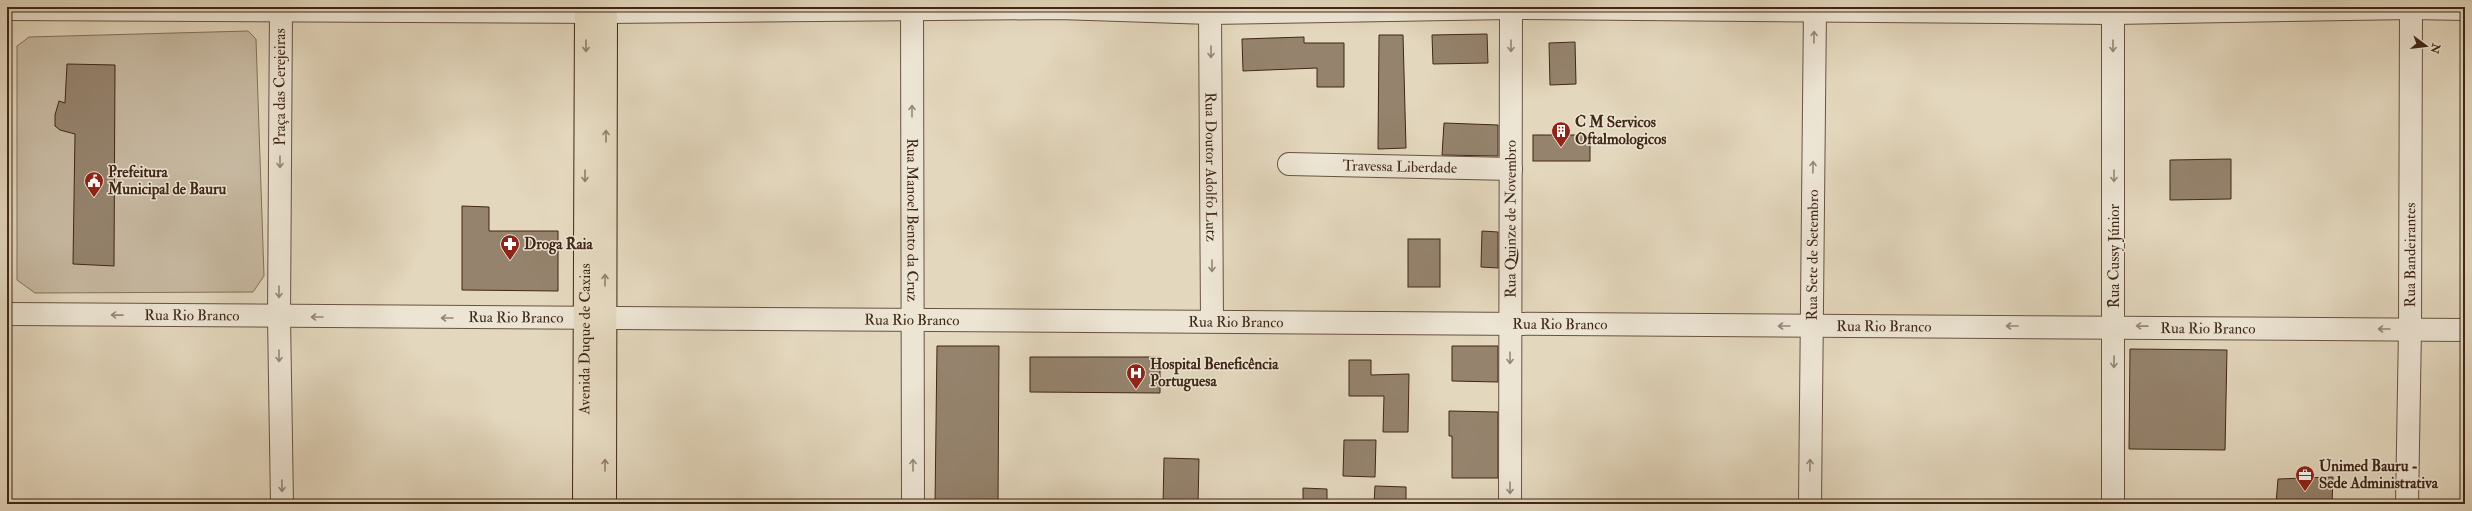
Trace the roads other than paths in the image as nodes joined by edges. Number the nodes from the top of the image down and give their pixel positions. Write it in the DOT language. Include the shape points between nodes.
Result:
graph roads {
  1 [pos="1511,7"];
  2 [pos="2411,7"];
  3 [pos="912,8"];
  4 [pos="1059,8"];
  5 [pos="7,9"];
  6 [pos="281,9"];
  7 [pos="1814,9"];
  8 [pos="2465,9"];
  9 [pos="596,10"];
  10 [pos="2113,10"];
  11 [pos="1210,13"];
  12 [pos="1289,164"];
  13 [pos="1511,169"];
  14 [pos="7,314"];
  15 [pos="279,317"];
  16 [pos="913,318"];
  17 [pos="595,319"];
  18 [pos="1212,321"];
  19 [pos="1510,324"];
  20 [pos="1812,326"];
  21 [pos="2114,326"];
  22 [pos="2410,329"];
  23 [pos="2465,330"];
  24 [pos="282,504"];
  25 [pos="584,504"];
  26 [pos="605,504"];
  27 [pos="913,504"];
  28 [pos="1510,504"];
  29 [pos="1810,504"];
  30 [pos="2113,504"];
  31 [pos="2407,504"];
  1 -- 7 [label="street"];
  1 -- 11 [label="street" via="1414,11"];
  1 -- 13 [label="street, Rua Quinze de Novembro, one-way"];
  2 -- 8 [label="street"];
  2 -- 10 [label="street"];
  2 -- 22 [label="street, Rua Bandeirantes"];
  3 -- 4 [label="street"];
  3 -- 9 [label="street"];
  16 -- 3 [label="street, Rua Manoel Bento da Cruz, one-way"];
  4 -- 11 [label="street"];
  5 -- 6 [label="street, Praça das Cerejeiras"];
  6 -- 9 [label="street"];
  6 -- 15 [label="street, Praça das Cerejeiras, one-way"];
  7 -- 10 [label="street"];
  20 -- 7 [label="street, Rua Sete de Setembro, one-way"];
  9 -- 17 [label="main road, Avenida Duque de Caxias"];
  10 -- 21 [label="street, Rua Cussy Júnior, one-way"];
  11 -- 18 [label="street, Rua Doutor Adolfo Lutz, one-way"];
  12 -- 13 [label="street, Travessa Liberdade"];
  13 -- 19 [label="street, Rua Quinze de Novembro"];
  15 -- 14 [label="street, Rua Rio Branco, one-way"];
  17 -- 15 [label="street, Rua Rio Branco, one-way"];
  15 -- 24 [label="street, Praça das Cerejeiras, one-way"];
  16 -- 17 [label="street, Rua Rio Branco"];
  16 -- 18 [label="street, Rua Rio Branco"];
  27 -- 16 [label="street, Rua Manoel Bento da Cruz, one-way"];
  17 -- 25 [label="main road, Avenida Duque de Caxias"];
  26 -- 17 [label="main road, Avenida Duque de Caxias, one-way"];
  18 -- 19 [label="street, Rua Rio Branco"];
  20 -- 19 [label="street, Rua Rio Branco, one-way"];
  19 -- 28 [label="street, Rua Quinze de Novembro, one-way"];
  21 -- 20 [label="street, Rua Rio Branco, one-way"];
  29 -- 20 [label="street, Rua Sete de Setembro, one-way"];
  22 -- 21 [label="street, Rua Rio Branco, one-way" via="2262,330"];
  21 -- 30 [label="street, Rua Cussy Júnior, one-way"];
  22 -- 23 [label="street, Rua Rio Branco"];
  22 -- 31 [label="street, Rua Bandeirantes"];
}
